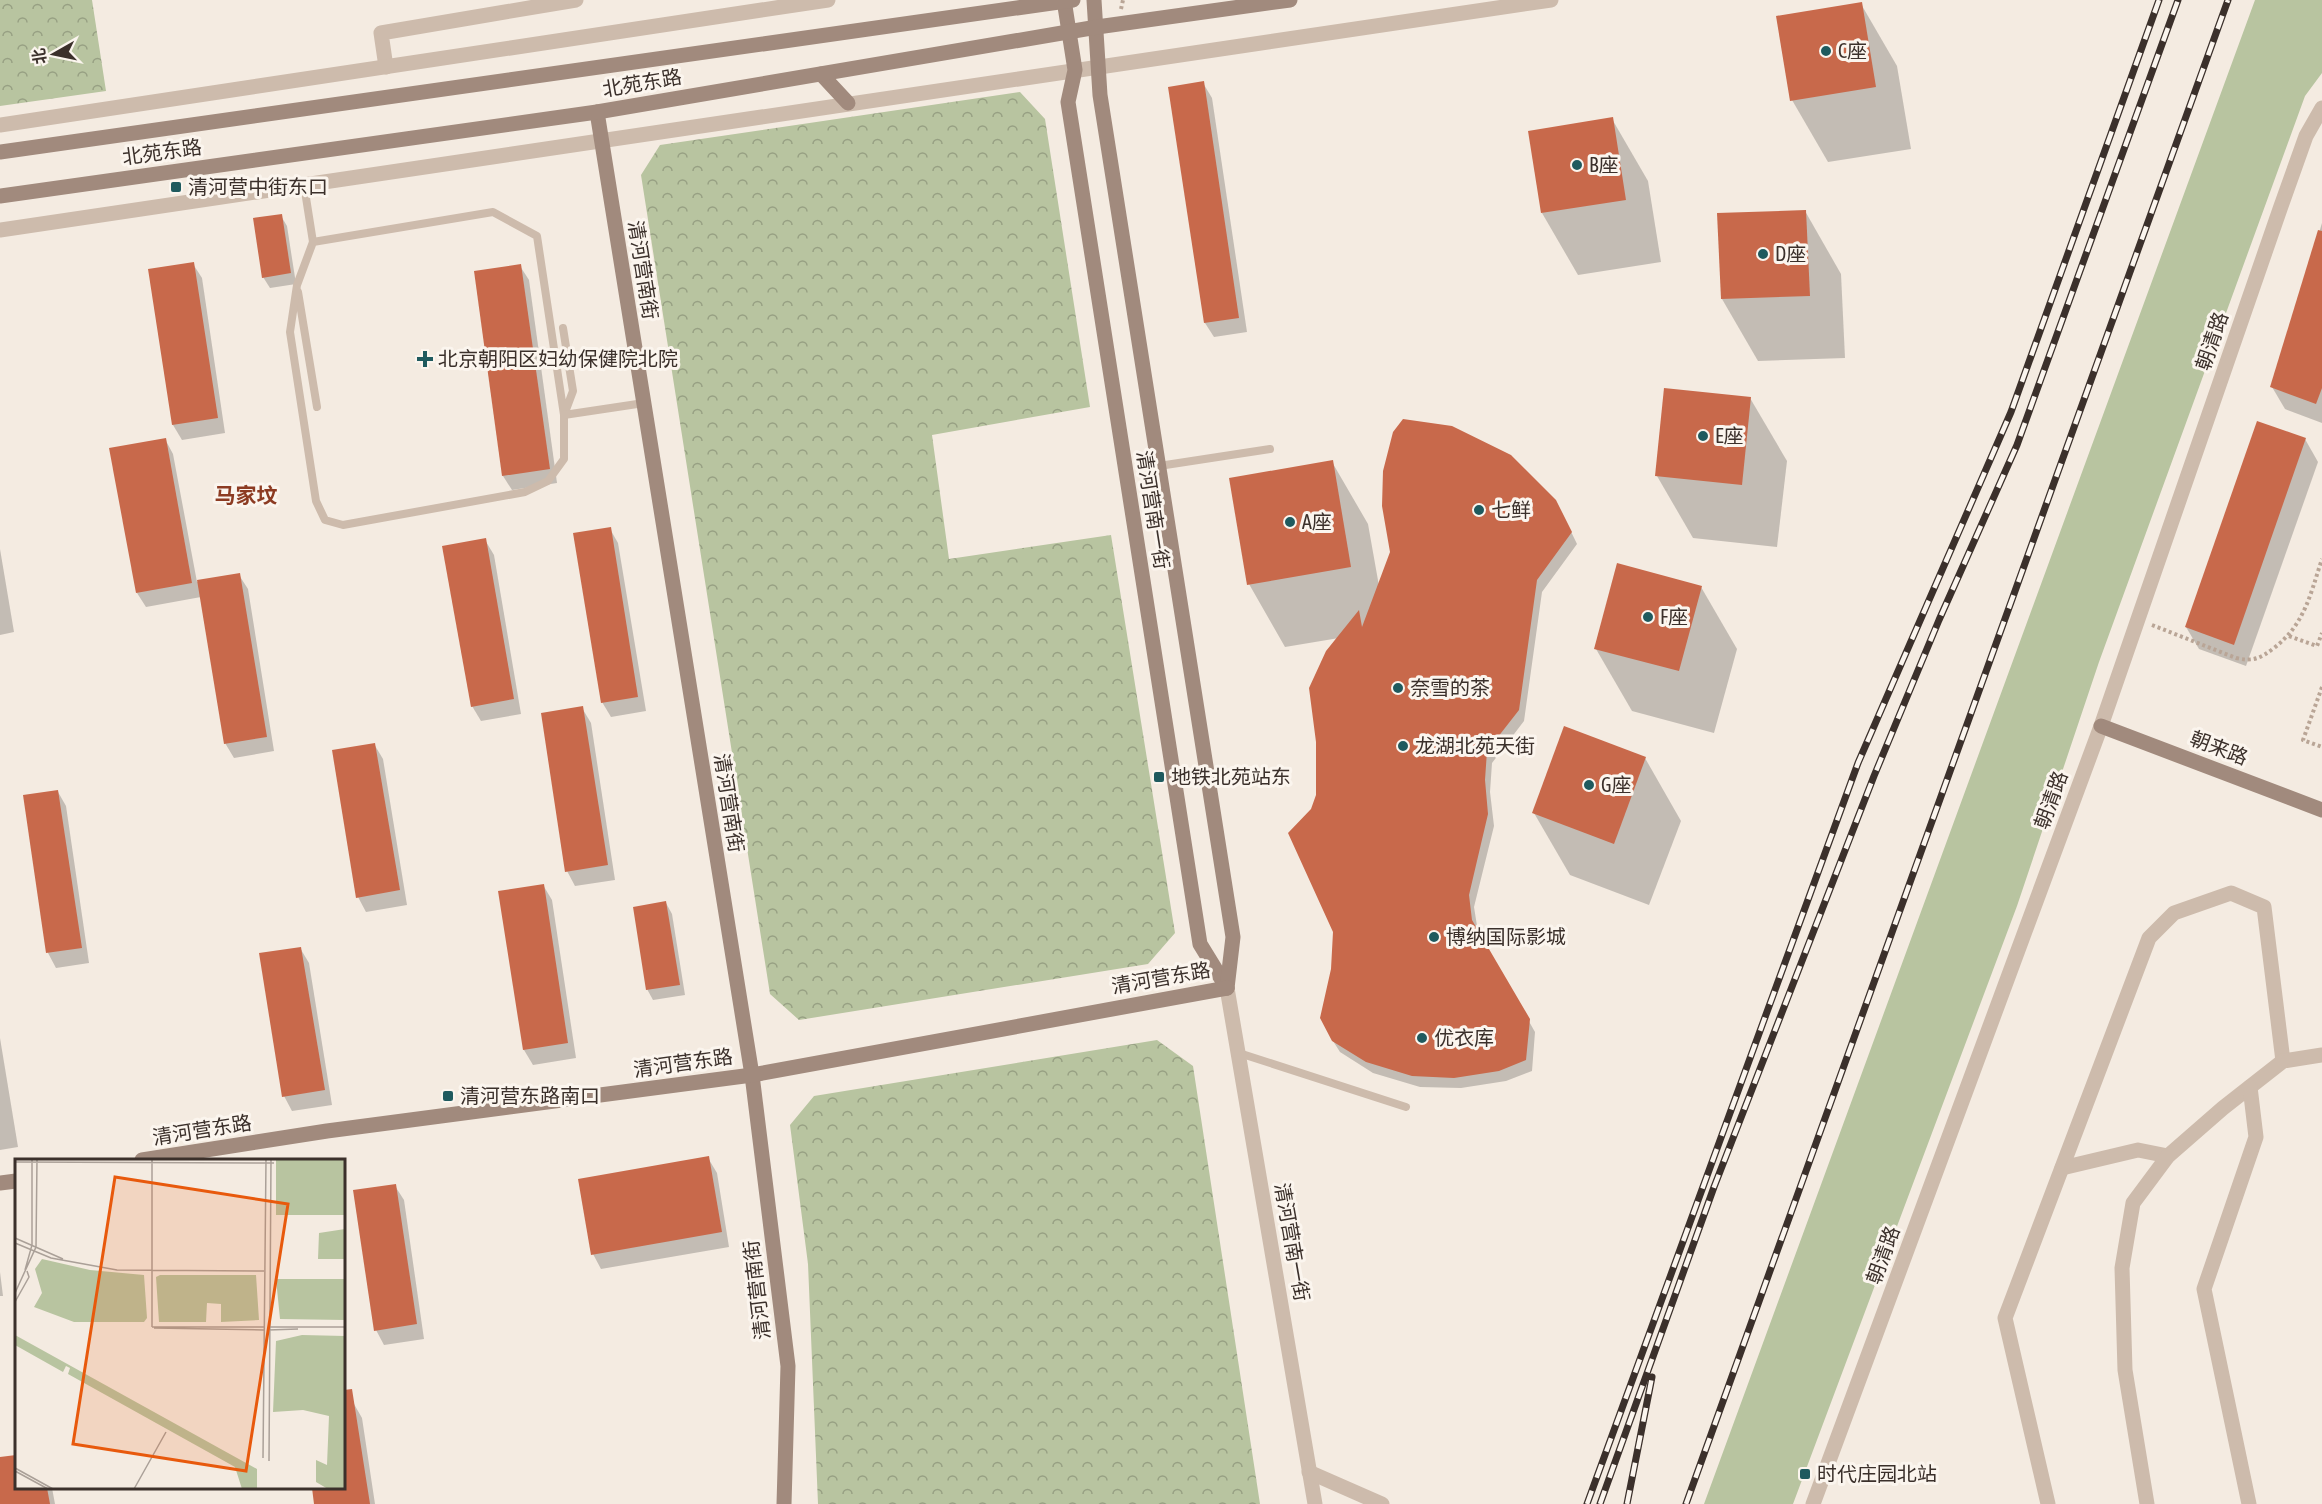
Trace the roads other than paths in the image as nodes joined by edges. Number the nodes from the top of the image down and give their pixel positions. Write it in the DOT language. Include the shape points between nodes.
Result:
graph roads {
  1 [pos="576,0"];
  2 [pos="828,0"];
  3 [pos="1067,0"];
  4 [pos="1094,0"];
  5 [pos="1290,0"];
  6 [pos="1551,0"];
  7 [pos="1097,27"];
  8 [pos="1070,32"];
  9 [pos="1099,66"];
  10 [pos="386,67"];
  11 [pos="1075,70"];
  12 [pos="821,74"];
  13 [pos="848,103"];
  14 [pos="2322,108"];
  15 [pos="597,112"];
  16 [pos="0,125"];
  17 [pos="601,140"];
  18 [pos="0,152"];
  19 [pos="304,185"];
  20 [pos="0,196"];
  21 [pos="0,230"];
  22 [pos="313,242"];
  23 [pos="297,285"];
  24 [pos="563,328"];
  25 [pos="644,403"];
  26 [pos="317,407"];
  27 [pos="564,415"];
  28 [pos="1270,448"];
  29 [pos="1159,466"];
  30 [pos="2101,726"];
  31 [pos="2322,810"];
  32 [pos="1227,987"];
  33 [pos="1239,1053"];
  34 [pos="2322,1055"];
  35 [pos="2283,1061"];
  36 [pos="752,1075"];
  37 [pos="2250,1087"];
  38 [pos="1406,1107"];
  39 [pos="2168,1156"];
  40 [pos="154,1159"];
  41 [pos="2062,1168"];
  42 [pos="15,1180"];
  43 [pos="0,1183"];
  44 [pos="1309,1472"];
  45 [pos="784,1504"];
  46 [pos="1315,1504"];
  47 [pos="1382,1504"];
  48 [pos="1813,1504"];
  49 [pos="2048,1504"];
  50 [pos="2147,1504"];
  51 [pos="2249,1504"];
  1 -- 10 [label="street" via="381,33"];
  2 -- 10 [label="street"];
  3 -- 8 [label="street, 清河营南一街"];
  3 -- 18 [label="street, 北苑东路"];
  4 -- 7 [label="street, 清河营南一街"];
  5 -- 7 [label="street, 北苑东路"];
  6 -- 9 [label="street"];
  7 -- 8 [label="street, 北苑东路"];
  7 -- 9 [label="street, 清河营南一街"];
  8 -- 11 [label="street, 清河营南一街"];
  8 -- 12 [label="street, 北苑东路"];
  9 -- 11 [label="street"];
  9 -- 29 [label="street, 清河营南一街" via="1100,95"];
  10 -- 16 [label="street"];
  11 -- 13 [label="street"];
  11 -- 32 [label="street, 清河营南一街" via="1068,102 1200,944"];
  12 -- 13 [label="street"];
  12 -- 15 [label="street, 北苑东路"];
  13 -- 17 [label="street"];
  14 -- 30 [label="street, 朝清路" via="2306,136"];
  15 -- 17 [label="street, 清河营南街"];
  15 -- 20 [label="street, 北苑东路"];
  17 -- 19 [label="street"];
  17 -- 25 [label="street, 清河营南街"];
  19 -- 21 [label="street"];
  19 -- 22 [label="lane"];
  22 -- 23 [label="lane"];
  22 -- 27 [label="lane" via="492,212 537,236"];
  23 -- 26 [label="lane"];
  23 -- 27 [label="lane" via="290,332 316,501 325,520 343,525 525,492 548,481 564,459"];
  24 -- 27 [label="lane" via="573,392"];
  25 -- 27 [label="lane"];
  25 -- 36 [label="street, 清河营南街"];
  28 -- 29 [label="lane"];
  29 -- 32 [label="street, 清河营南一街" via="1233,937"];
  30 -- 31 [label="street, 朝来路"];
  30 -- 48 [label="street, 朝清路"];
  32 -- 33 [label="street, 清河营南一街"];
  32 -- 36 [label="street, 清河营东路"];
  33 -- 38 [label="lane"];
  33 -- 44 [label="street, 清河营南一街"];
  34 -- 35 [label="street"];
  35 -- 37 [label="street"];
  35 -- 41 [label="street" via="2264,907 2231,894 2174,913 2149,938"];
  36 -- 40 [label="street, 清河营东路" via="327,1131"];
  36 -- 45 [label="street, 清河营南街" via="788,1366"];
  37 -- 39 [label="street"];
  37 -- 51 [label="street" via="2256,1137 2204,1289"];
  39 -- 41 [label="street" via="2138,1150"];
  39 -- 50 [label="street" via="2133,1203 2122,1268 2126,1370"];
  41 -- 49 [label="street" via="2005,1318"];
  42 -- 43 [label="street"];
  44 -- 46 [label="street, 清河营南一街"];
  44 -- 47 [label="street"];
}
